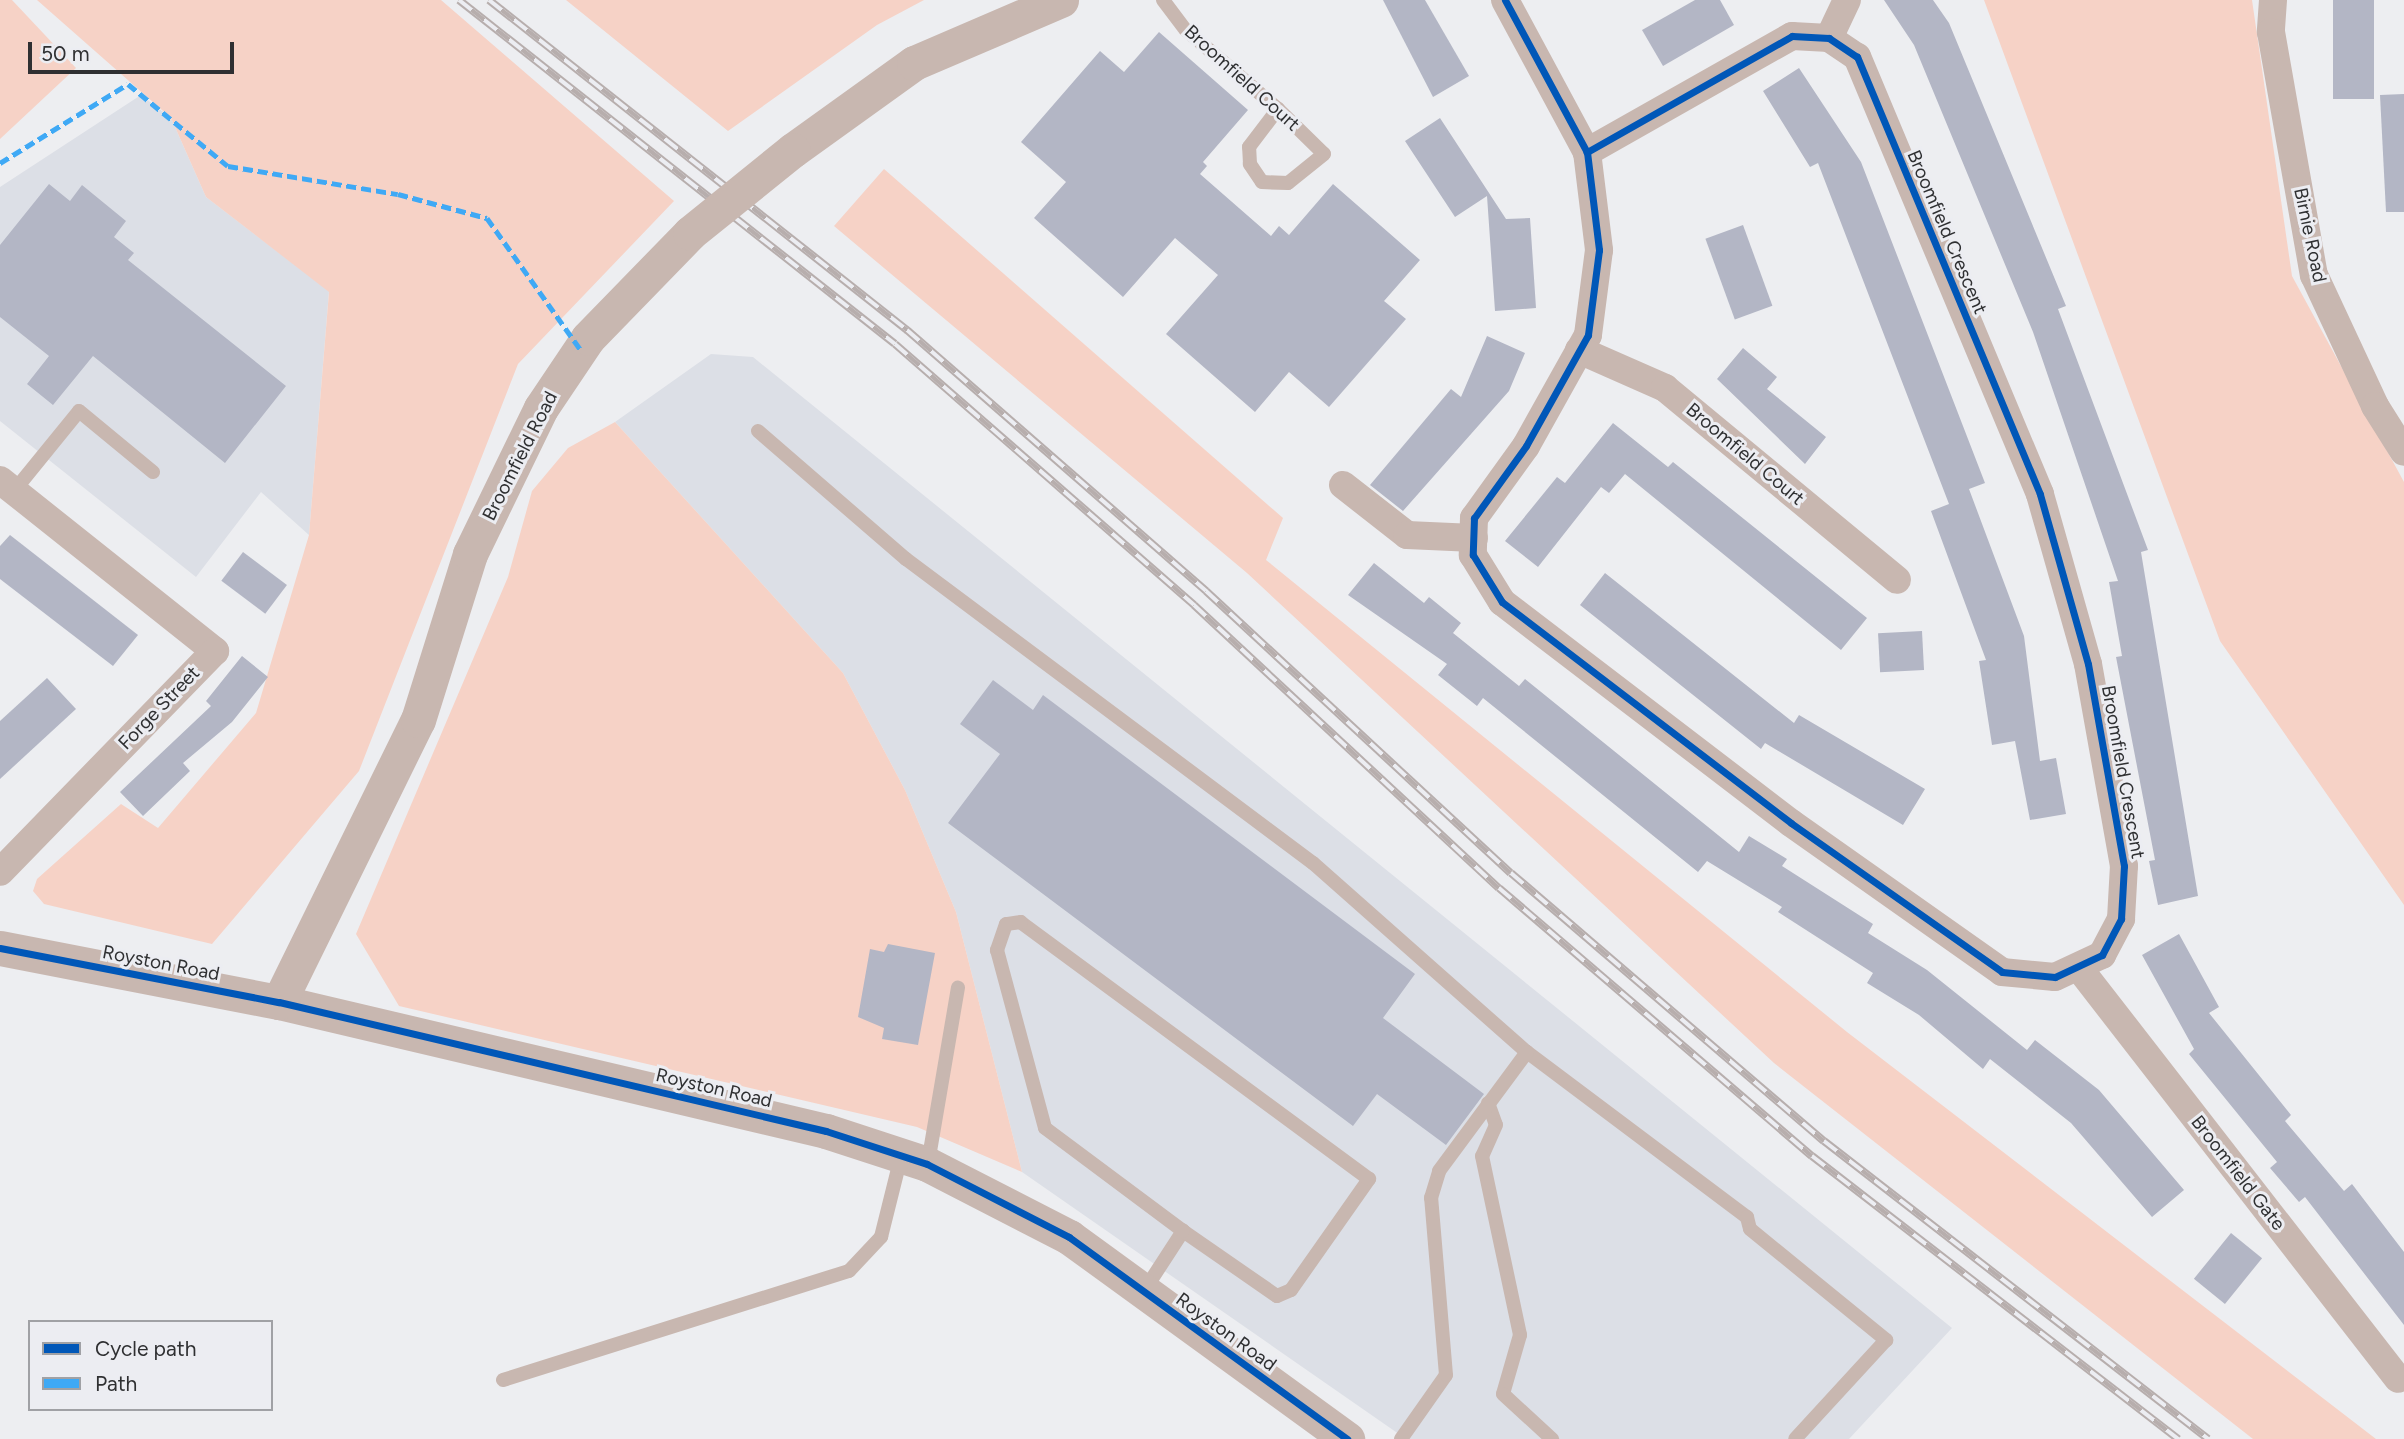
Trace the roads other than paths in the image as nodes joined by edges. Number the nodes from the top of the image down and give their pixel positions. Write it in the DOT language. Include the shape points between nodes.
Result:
graph roads {
  1 [pos="1061,0"];
  2 [pos="1163,0"];
  3 [pos="1505,0"];
  4 [pos="1847,0"];
  5 [pos="2273,0"];
  6 [pos="1829,38"];
  7 [pos="1278,109"];
  8 [pos="1587,152"];
  9 [pos="1579,350"];
  10 [pos="758,431"];
  11 [pos="2404,452"];
  12 [pos="153,472"];
  13 [pos="7,485"];
  14 [pos="1343,485"];
  15 [pos="1474,538"];
  16 [pos="1897,580"];
  17 [pos="0,872"];
  18 [pos="0,948"];
  19 [pos="2079,968"];
  20 [pos="958,988"];
  21 [pos="279,1002"];
  22 [pos="1527,1052"];
  23 [pos="1488,1103"];
  24 [pos="915,1160"];
  25 [pos="1183,1231"];
  26 [pos="1144,1291"];
  27 [pos="2398,1379"];
  28 [pos="503,1380"];
  29 [pos="1347,1439"];
  30 [pos="1401,1439"];
  31 [pos="1552,1439"];
  32 [pos="1795,1439"];
  1 -- 21 [label="street, Broomfield Road, bridge" via="914,63 793,150 691,233 588,338 541,408 470,554 418,720"];
  2 -- 7 [label="lane, Broomfield Court" via="1186,30"];
  3 -- 8 [label="street"];
  4 -- 6 [label="street"];
  5 -- 11 [label="street, Birnie Road" via="2271,32 2314,275 2375,406"];
  6 -- 8 [label="street" via="1792,36"];
  6 -- 19 [label="street, Broomfield Crescent" via="1857,57 2040,494 2088,664 2124,866 2121,919 2102,955"];
  7 -- 7 [label="lane, Broomfield Court" via="1324,153 1288,183 1262,182 1250,164 1249,146"];
  8 -- 9 [label="street" via="1599,250 1588,335"];
  9 -- 15 [label="street" via="1526,446 1474,518"];
  9 -- 16 [label="street, Broomfield Court" via="1665,388"];
  10 -- 22 [label="lane" via="906,559 1313,863"];
  12 -- 13 [label="lane" via="79,411"];
  13 -- 17 [label="street, Forge Street" via="215,652"];
  14 -- 15 [label="street" via="1407,535"];
  15 -- 19 [label="street, Broomfield Crescent" via="1473,555 1502,601 1802,831 2002,972 2055,977"];
  18 -- 21 [label="street, Royston Road"];
  19 -- 27 [label="street, Broomfield Gate"];
  20 -- 24 [label="lane"];
  21 -- 24 [label="street, Royston Road" via="826,1131"];
  22 -- 23 [label="lane"];
  22 -- 32 [label="lane" via="1747,1217 1750,1228 1886,1340"];
  23 -- 30 [label="lane" via="1439,1171 1431,1198 1446,1375"];
  23 -- 31 [label="lane" via="1496,1125 1482,1156 1520,1335 1503,1394"];
  24 -- 26 [label="street, Royston Road" via="1069,1237"];
  24 -- 28 [label="lane" via="881,1237 849,1271"];
  25 -- 25 [label="lane" via="1277,1296 1292,1290 1369,1179 1021,922 1006,924 997,950 1045,1128"];
  25 -- 26 [label="lane"];
  26 -- 29 [label="street, Royston Road"];
}
